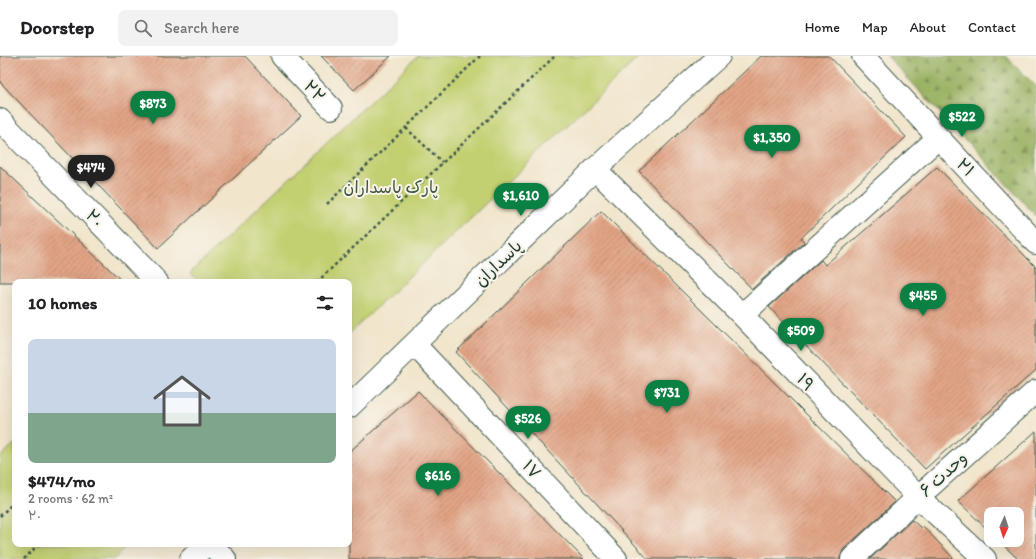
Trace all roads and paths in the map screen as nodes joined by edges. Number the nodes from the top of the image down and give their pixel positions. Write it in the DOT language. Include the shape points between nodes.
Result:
graph roads {
  1 [pos="282,56"];
  2 [pos="480,56"];
  3 [pos="555,56"];
  4 [pos="719,56"];
  5 [pos="863,56"];
  6 [pos="331,108"];
  7 [pos="0,120"];
  8 [pos="406,128"];
  9 [pos="938,138"];
  10 [pos="442,162"];
  11 [pos="595,169"];
  12 [pos="327,204"];
  13 [pos="1036,243"];
  14 [pos="154,279"];
  15 [pos="320,279"];
  16 [pos="742,315"];
  17 [pos="415,345"];
  18 [pos="1036,391"];
  19 [pos="352,404"];
  20 [pos="918,497"];
  21 [pos="12,504"];
  22 [pos="0,516"];
  23 [pos="36,547"];
  24 [pos="204,547"];
  25 [pos="214,547"];
  26 [pos="24,559"];
  27 [pos="191,559"];
  28 [pos="225,559"];
  29 [pos="616,559"];
  30 [pos="852,559"];
  31 [pos="985,559"];
  1 -- 6 [label="street, ۲۲"];
  2 -- 8 [label="path"];
  3 -- 10 [label="path"];
  4 -- 11 [label="street, پاسداران"];
  5 -- 9 [label="street, ۲۱"];
  7 -- 14 [label="street, ۲۰"];
  8 -- 10 [label="path"];
  8 -- 12 [label="path"];
  9 -- 13 [label="street, ۲۱"];
  9 -- 16 [label="street"];
  10 -- 15 [label="path"];
  11 -- 16 [label="street, ۱۹"];
  11 -- 17 [label="street, پاسداران"];
  16 -- 20 [label="street, ۱۹"];
  17 -- 19 [label="street, پاسداران"];
  17 -- 29 [label="street, ۱۷"];
  18 -- 20 [label="street, وحدت ۶"];
  20 -- 30 [label="street, وحدت ۶"];
  20 -- 31 [label="street, ۱۹"];
  21 -- 22 [label="path"];
  23 -- 26 [label="path"];
  24 -- 27 [label="street"];
  25 -- 28 [label="street"];
}
